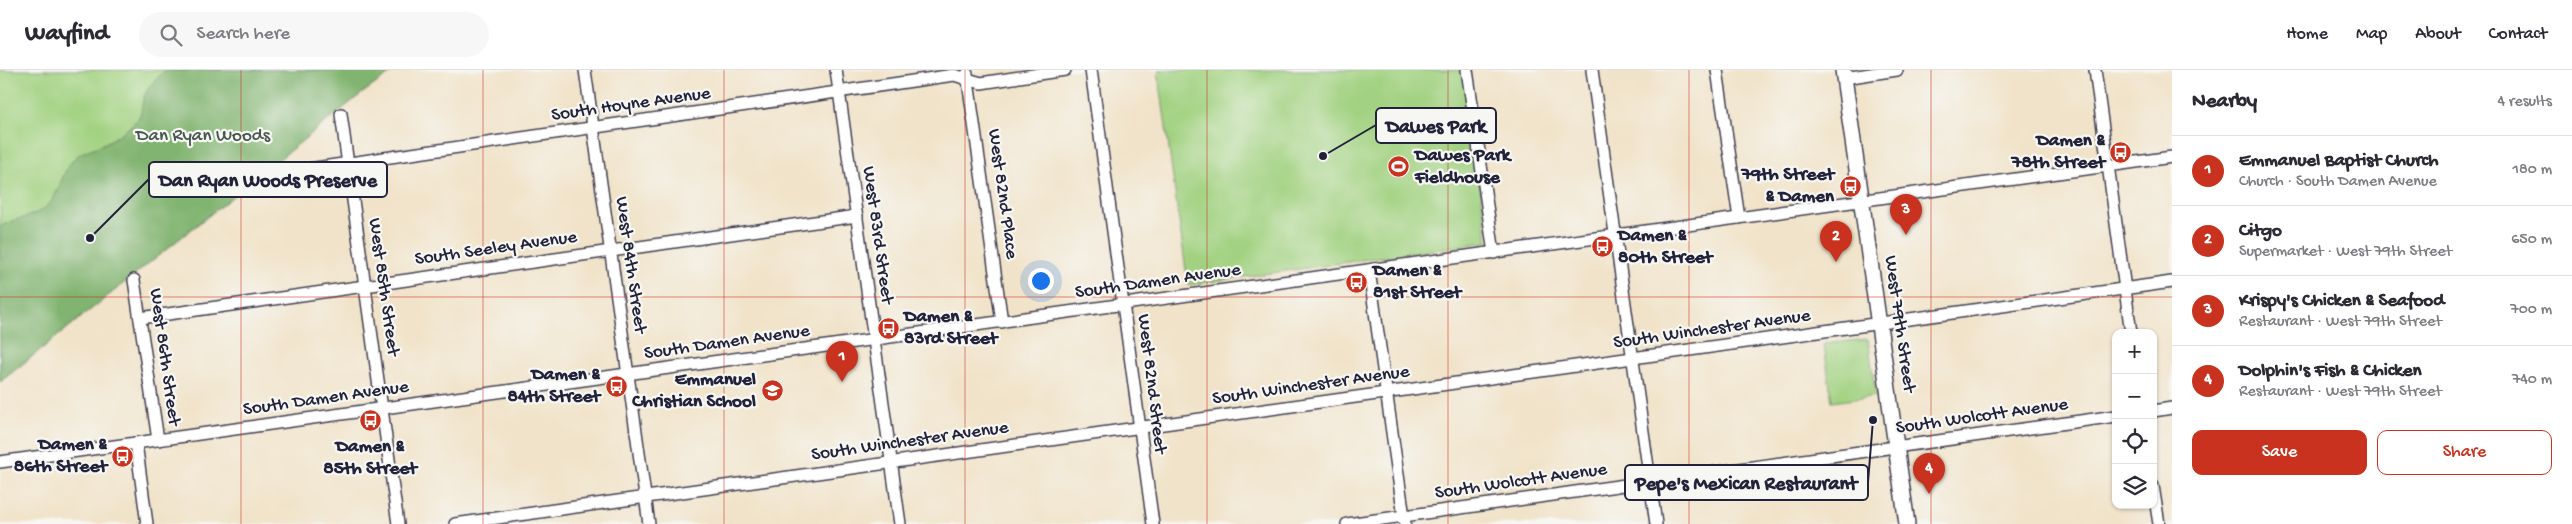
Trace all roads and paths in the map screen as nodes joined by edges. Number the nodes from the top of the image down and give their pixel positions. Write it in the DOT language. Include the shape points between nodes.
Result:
graph roads {
  1 [pos="585,70"];
  2 [pos="836,70"];
  3 [pos="1065,70"];
  4 [pos="1091,70"];
  5 [pos="1467,70"];
  6 [pos="1592,70"];
  7 [pos="1718,70"];
  8 [pos="1897,70"];
  9 [pos="2095,70"];
  10 [pos="967,74"];
  11 [pos="1843,74"];
  12 [pos="839,92"];
  13 [pos="341,114"];
  14 [pos="593,129"];
  15 [pos="2172,157"];
  16 [pos="348,163"];
  17 [pos="2108,166"];
  18 [pos="260,176"];
  19 [pos="1862,200"];
  20 [pos="857,216"];
  21 [pos="1740,218"];
  22 [pos="1615,235"];
  23 [pos="610,251"];
  24 [pos="1494,253"];
  25 [pos="1369,270"];
  26 [pos="134,280"];
  27 [pos="2172,282"];
  28 [pos="365,286"];
  29 [pos="2125,289"];
  30 [pos="1124,305"];
  31 [pos="140,318"];
  32 [pos="1002,322"];
  33 [pos="1879,324"];
  34 [pos="2131,329"];
  35 [pos="874,340"];
  36 [pos="1633,359"];
  37 [pos="628,374"];
  38 [pos="1386,393"];
  39 [pos="2172,408"];
  40 [pos="382,409"];
  41 [pos="2157,410"];
  42 [pos="2112,417"];
  43 [pos="1139,428"];
  44 [pos="158,440"];
  45 [pos="136,443"];
  46 [pos="1896,447"];
  47 [pos="0,462"];
  48 [pos="891,463"];
  49 [pos="1650,482"];
  50 [pos="645,497"];
  51 [pos="2157,509"];
  52 [pos="1404,520"];
  53 [pos="147,524"];
  54 [pos="398,524"];
  55 [pos="455,524"];
  56 [pos="649,524"];
  57 [pos="900,524"];
  58 [pos="1153,524"];
  59 [pos="1348,524"];
  60 [pos="1656,524"];
  61 [pos="1907,524"];
  62 [pos="2159,524"];
  1 -- 14 [label="street, West 84th Street"];
  2 -- 12 [label="street, West 83rd Street"];
  3 -- 10 [label="street, South Hoyne Avenue" via="981,83"];
  4 -- 30 [label="street, West 82nd Street"];
  5 -- 24 [label="street"];
  6 -- 22 [label="street"];
  7 -- 21 [label="street"];
  8 -- 11 [label="street"];
  9 -- 17 [label="street"];
  10 -- 12 [label="street, South Hoyne Avenue"];
  10 -- 32 [label="street, West 82nd Place"];
  11 -- 19 [label="main road, West 79th Street"];
  12 -- 14 [label="street, South Hoyne Avenue"];
  12 -- 20 [label="street, West 83rd Street"];
  13 -- 16 [label="street, West 85th Street"];
  14 -- 16 [label="street, South Hoyne Avenue"];
  14 -- 23 [label="street, West 84th Street"];
  15 -- 17 [label="street, South Damen Avenue"];
  16 -- 18 [label="street, South Hoyne Avenue"];
  16 -- 28 [label="street, West 85th Street"];
  17 -- 19 [label="street, South Damen Avenue"];
  17 -- 29 [label="street"];
  19 -- 21 [label="street, South Damen Avenue"];
  19 -- 33 [label="main road, West 79th Street"];
  20 -- 23 [label="street, South Seeley Avenue"];
  20 -- 35 [label="street, West 83rd Street"];
  21 -- 22 [label="street, South Damen Avenue"];
  22 -- 24 [label="street, South Damen Avenue"];
  22 -- 36 [label="street"];
  23 -- 28 [label="street, South Seeley Avenue"];
  23 -- 37 [label="street, West 84th Street"];
  24 -- 25 [label="street, South Damen Avenue"];
  25 -- 30 [label="street, South Damen Avenue"];
  25 -- 38 [label="street"];
  26 -- 31 [label="street, West 86th Street"];
  27 -- 29 [label="street, South Winchester Avenue"];
  28 -- 31 [label="street, South Seeley Avenue"];
  28 -- 40 [label="street, West 85th Street"];
  29 -- 33 [label="street, South Winchester Avenue"];
  29 -- 34 [label="street"];
  30 -- 32 [label="street, South Damen Avenue"];
  30 -- 43 [label="street, West 82nd Street"];
  31 -- 44 [label="street, West 86th Street"];
  32 -- 35 [label="street, South Damen Avenue"];
  33 -- 36 [label="street, South Winchester Avenue"];
  33 -- 46 [label="main road, West 79th Street"];
  35 -- 37 [label="street, South Damen Avenue"];
  35 -- 48 [label="street, West 83rd Street"];
  36 -- 38 [label="street, South Winchester Avenue"];
  36 -- 49 [label="street"];
  37 -- 40 [label="street, South Damen Avenue"];
  37 -- 50 [label="street, West 84th Street"];
  38 -- 43 [label="street, South Winchester Avenue"];
  38 -- 52 [label="street"];
  39 -- 41 [label="street"];
  40 -- 44 [label="street, South Damen Avenue"];
  40 -- 54 [label="street, West 85th Street"];
  42 -- 46 [label="street, South Wolcott Avenue"];
  43 -- 48 [label="street, South Winchester Avenue"];
  43 -- 58 [label="street, West 82nd Street"];
  44 -- 45 [label="street, South Damen Avenue"];
  45 -- 47 [label="street, South Damen Avenue"];
  45 -- 53 [label="street"];
  46 -- 49 [label="street, South Wolcott Avenue"];
  46 -- 61 [label="main road, West 79th Street"];
  48 -- 50 [label="street, South Winchester Avenue"];
  48 -- 57 [label="street, West 83rd Street"];
  49 -- 52 [label="street, South Wolcott Avenue"];
  49 -- 60 [label="street"];
  50 -- 55 [label="street, South Winchester Avenue"];
  50 -- 56 [label="street, West 84th Street"];
  51 -- 62 [label="street"];
  52 -- 59 [label="street, South Wolcott Avenue"];
}
